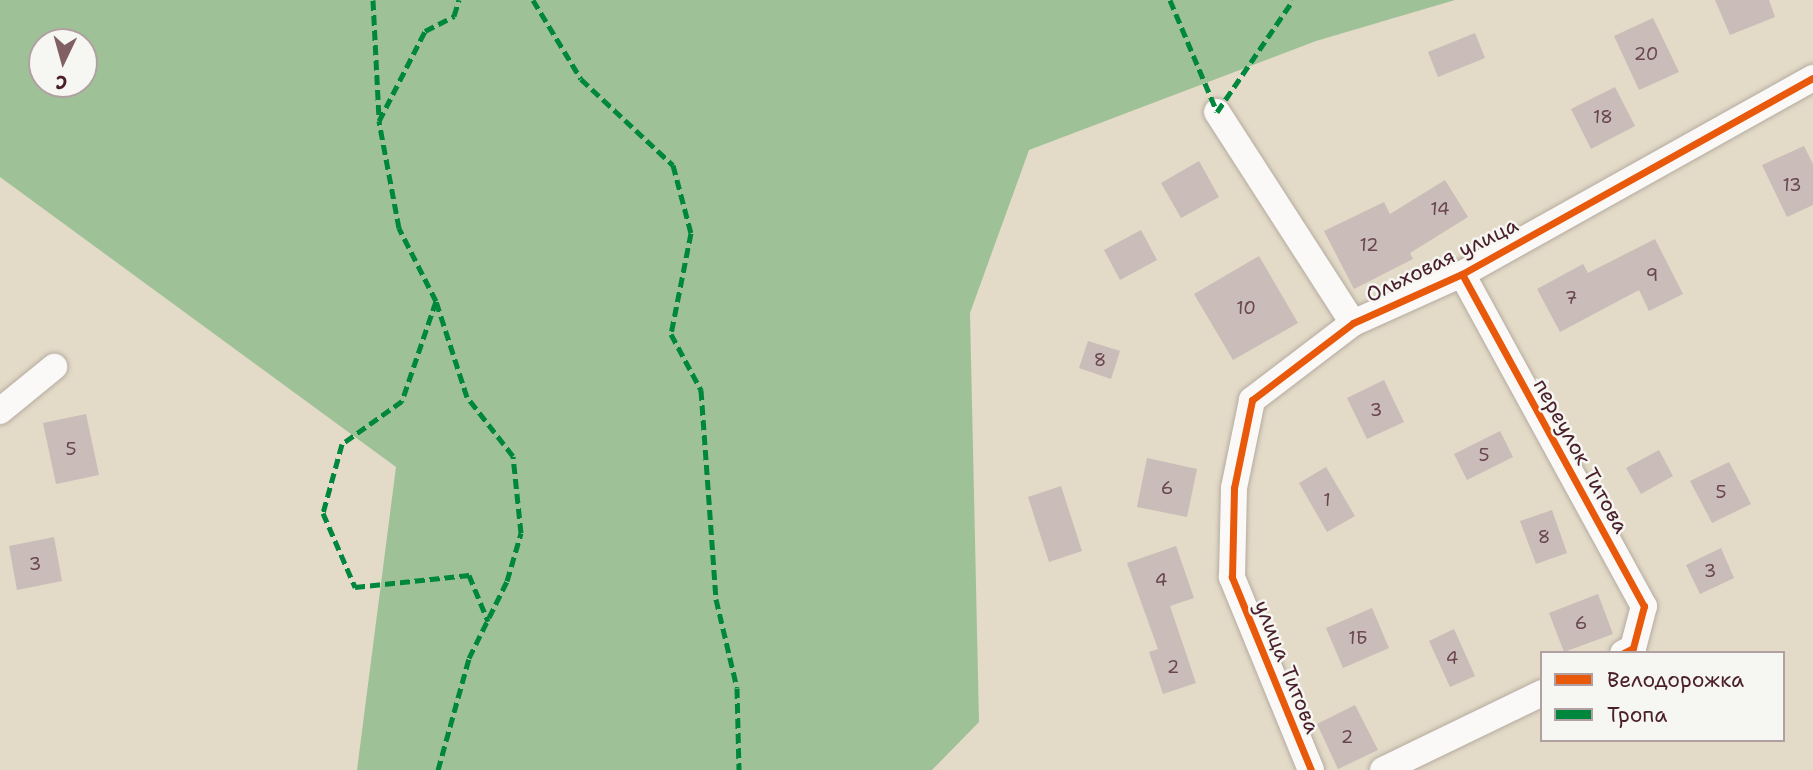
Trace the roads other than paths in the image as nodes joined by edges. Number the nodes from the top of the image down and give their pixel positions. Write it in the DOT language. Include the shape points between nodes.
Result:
graph roads {
  1 [pos="1813,78"];
  2 [pos="1217,111"];
  3 [pos="1462,274"];
  4 [pos="1353,323"];
  5 [pos="54,367"];
  6 [pos="0,411"];
  7 [pos="1232,578"];
  8 [pos="1627,651"];
  9 [pos="1540,694"];
  10 [pos="1311,770"];
  11 [pos="1383,770"];
  1 -- 3 [label="street, Ольховая улица"];
  2 -- 4 [label="street"];
  3 -- 4 [label="street, Ольховая улица"];
  3 -- 8 [label="street, переулок Титова" via="1644,606 1633,648"];
  4 -- 7 [label="street, Ольховая улица" via="1252,400 1234,488"];
  5 -- 6 [label="street"];
  7 -- 10 [label="street, улица Титова"];
  9 -- 11 [label="street"];
}
